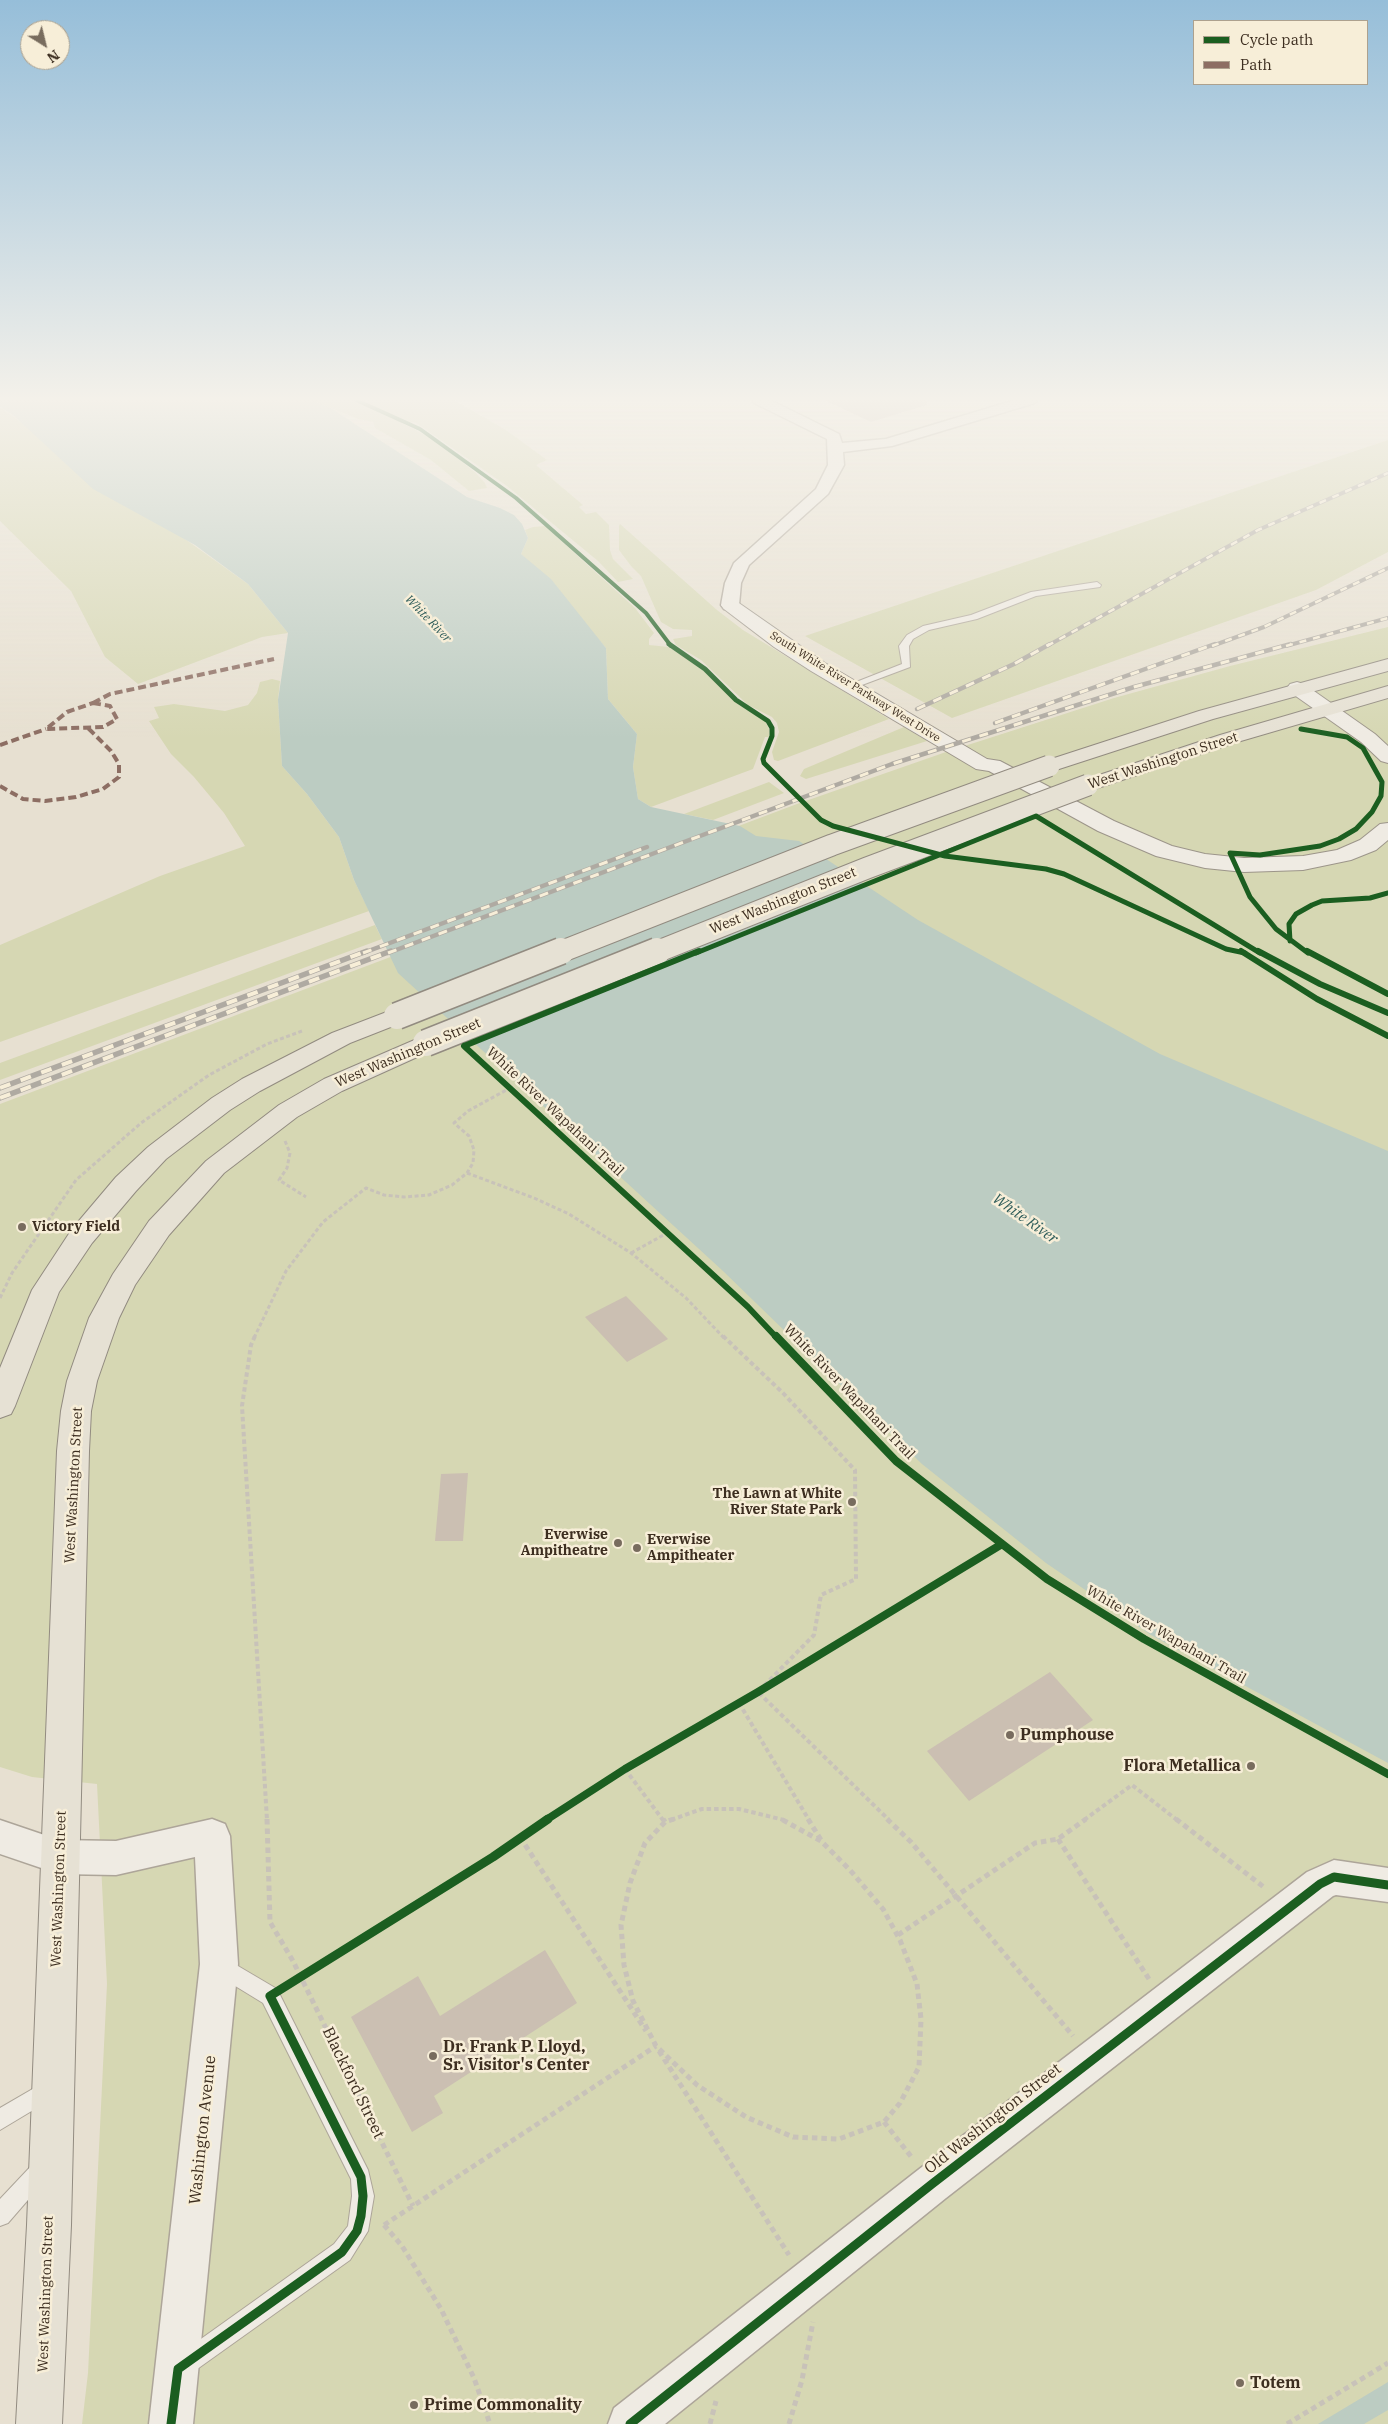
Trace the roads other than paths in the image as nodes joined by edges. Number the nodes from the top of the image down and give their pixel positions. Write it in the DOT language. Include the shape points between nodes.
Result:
graph roads {
  1 [pos="797,513"];
  2 [pos="1098,585"];
  3 [pos="730,605"];
  4 [pos="1388,665"];
  5 [pos="851,686"];
  6 [pos="1306,686"];
  7 [pos="1388,692"];
  8 [pos="1336,707"];
  9 [pos="1388,736"];
  10 [pos="1388,757"];
  11 [pos="983,765"];
  12 [pos="1388,829"];
  13 [pos="1388,852"];
  14 [pos="0,1406"];
  15 [pos="0,1837"];
  16 [pos="59,1858"];
  17 [pos="1388,1885"];
  18 [pos="219,1964"];
  19 [pos="53,2087"];
  20 [pos="0,2120"];
  21 [pos="50,2161"];
  22 [pos="0,2215"];
  23 [pos="178,2369"];
  24 [pos="39,2424"];
  25 [pos="171,2424"];
  26 [pos="630,2424"];
  1 -- 3 [label="street" via="742,563 733,583"];
  2 -- 5 [label="lane" via="1034,594 974,617 926,628 910,637 904,646 906,665"];
  3 -- 5 [label="street, South White River Parkway West Drive" via="781,643"];
  4 -- 6 [label="main road"];
  5 -- 11 [label="street, South White River Parkway West Drive"];
  6 -- 8 [label="street"];
  6 -- 14 [label="main road, bridge" via="1049,766 876,829 341,1038 251,1084 157,1153 82,1236 46,1290"];
  7 -- 8 [label="main road, West Washington Street"];
  8 -- 9 [label="street"];
  8 -- 10 [label="street"];
  8 -- 16 [label="main road, West Washington Street, bridge" via="1088,785 867,868 426,1043 333,1085 288,1111 215,1167 141,1252 122,1281 92,1349 76,1412"];
  11 -- 12 [label="street, South White River Parkway West Drive" via="993,765 1136,841 1205,861 1272,866 1330,859 1368,845"];
  11 -- 13 [label="street, South White River Parkway West Drive" via="983,770 1098,838 1147,859 1196,872 1265,879 1311,877 1354,869"];
  15 -- 16 [label="street"];
  16 -- 18 [label="street, Washington Avenue" via="116,1858 212,1836"];
  16 -- 19 [label="main road, West Washington Street"];
  17 -- 26 [label="street, Old Washington Street" via="1334,1877 1320,1884 932,2184"];
  18 -- 23 [label="street, Washington Avenue"];
  18 -- 23 [label="lane" via="270,1996 361,2176 361,2216 357,2231 342,2252"];
  19 -- 20 [label="lane"];
  19 -- 21 [label="main road, West Washington Street"];
  21 -- 22 [label="lane"];
  21 -- 24 [label="main road, West Washington Street"];
  23 -- 25 [label="street, Washington Avenue"];
}
